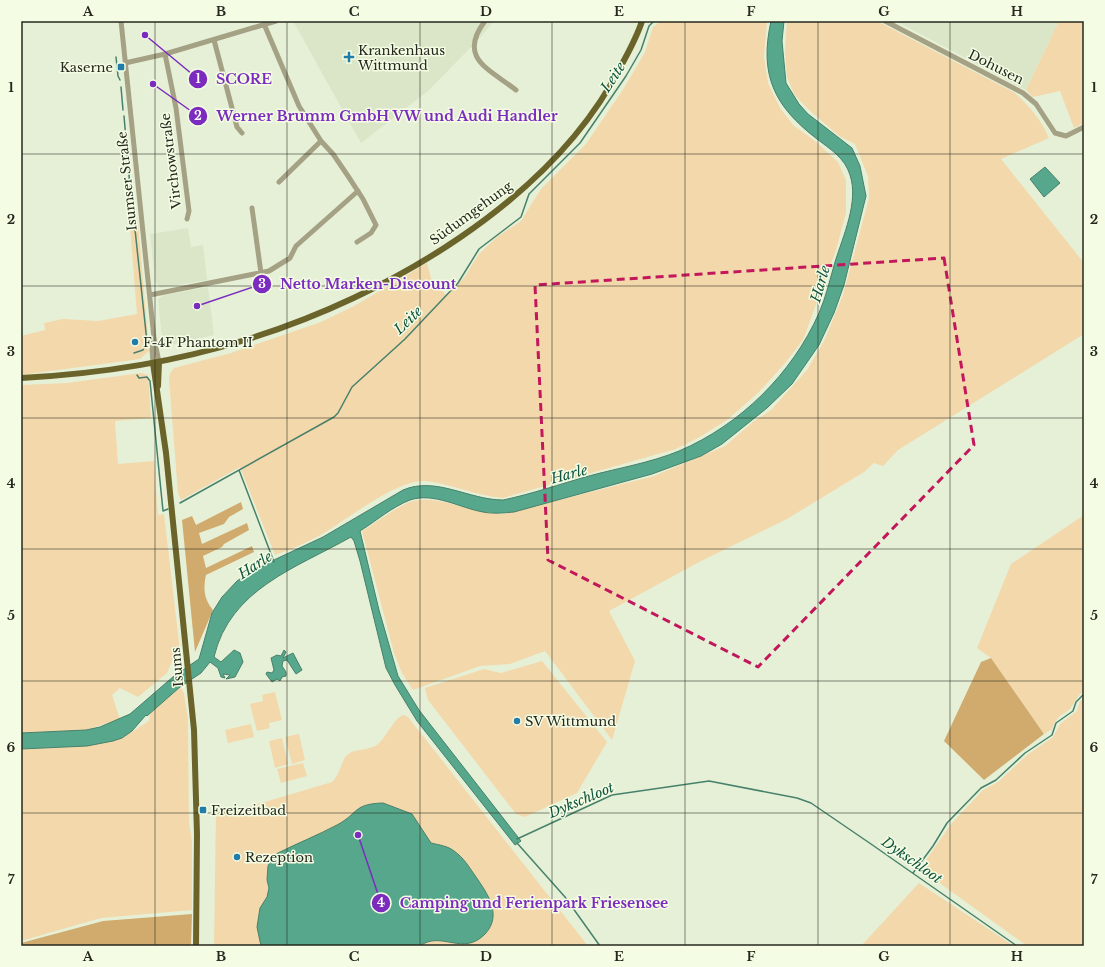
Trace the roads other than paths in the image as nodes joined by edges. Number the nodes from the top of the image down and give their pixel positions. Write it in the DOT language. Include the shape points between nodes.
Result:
graph roads {
  1 [pos="121,21"];
  2 [pos="276,21"];
  3 [pos="485,21"];
  4 [pos="642,21"];
  5 [pos="885,21"];
  6 [pos="264,24"];
  7 [pos="214,40"];
  8 [pos="165,54"];
  9 [pos="125,63"];
  10 [pos="516,90"];
  11 [pos="1084,127"];
  12 [pos="242,133"];
  13 [pos="321,141"];
  14 [pos="279,182"];
  15 [pos="358,191"];
  16 [pos="252,208"];
  17 [pos="187,219"];
  18 [pos="357,242"];
  19 [pos="261,273"];
  20 [pos="150,295"];
  21 [pos="156,362"];
  22 [pos="21,378"];
  23 [pos="196,946"];
  1 -- 9 [label="street, Isumser Straße"];
  2 -- 6 [label="street"];
  3 -- 10 [label="street" via="474,40 476,56"];
  4 -- 21 [label="main road, Südumgehung" via="614,81 591,115 547,167 506,203 431,255 364,293 313,316 244,341"];
  5 -- 11 [label="street, Dohusen" via="1023,93 1036,104 1054,133 1066,136"];
  6 -- 7 [label="street"];
  6 -- 13 [label="street" via="299,106"];
  7 -- 8 [label="street"];
  7 -- 12 [label="street" via="237,127"];
  8 -- 9 [label="street"];
  8 -- 17 [label="street, Virchowstraße" via="178,122 189,211"];
  9 -- 20 [label="street, Isumser Straße"];
  13 -- 14 [label="street"];
  13 -- 15 [label="street" via="339,161"];
  15 -- 18 [label="street" via="376,225 371,233"];
  15 -- 19 [label="street" via="296,246 290,258"];
  16 -- 19 [label="street"];
  19 -- 20 [label="street"];
  20 -- 21 [label="street, Isumser Straße" via="154,338 152,349"];
  21 -- 22 [label="main road" via="64,375"];
  21 -- 23 [label="main road, Isums" via="190,685 196,774"];
}
